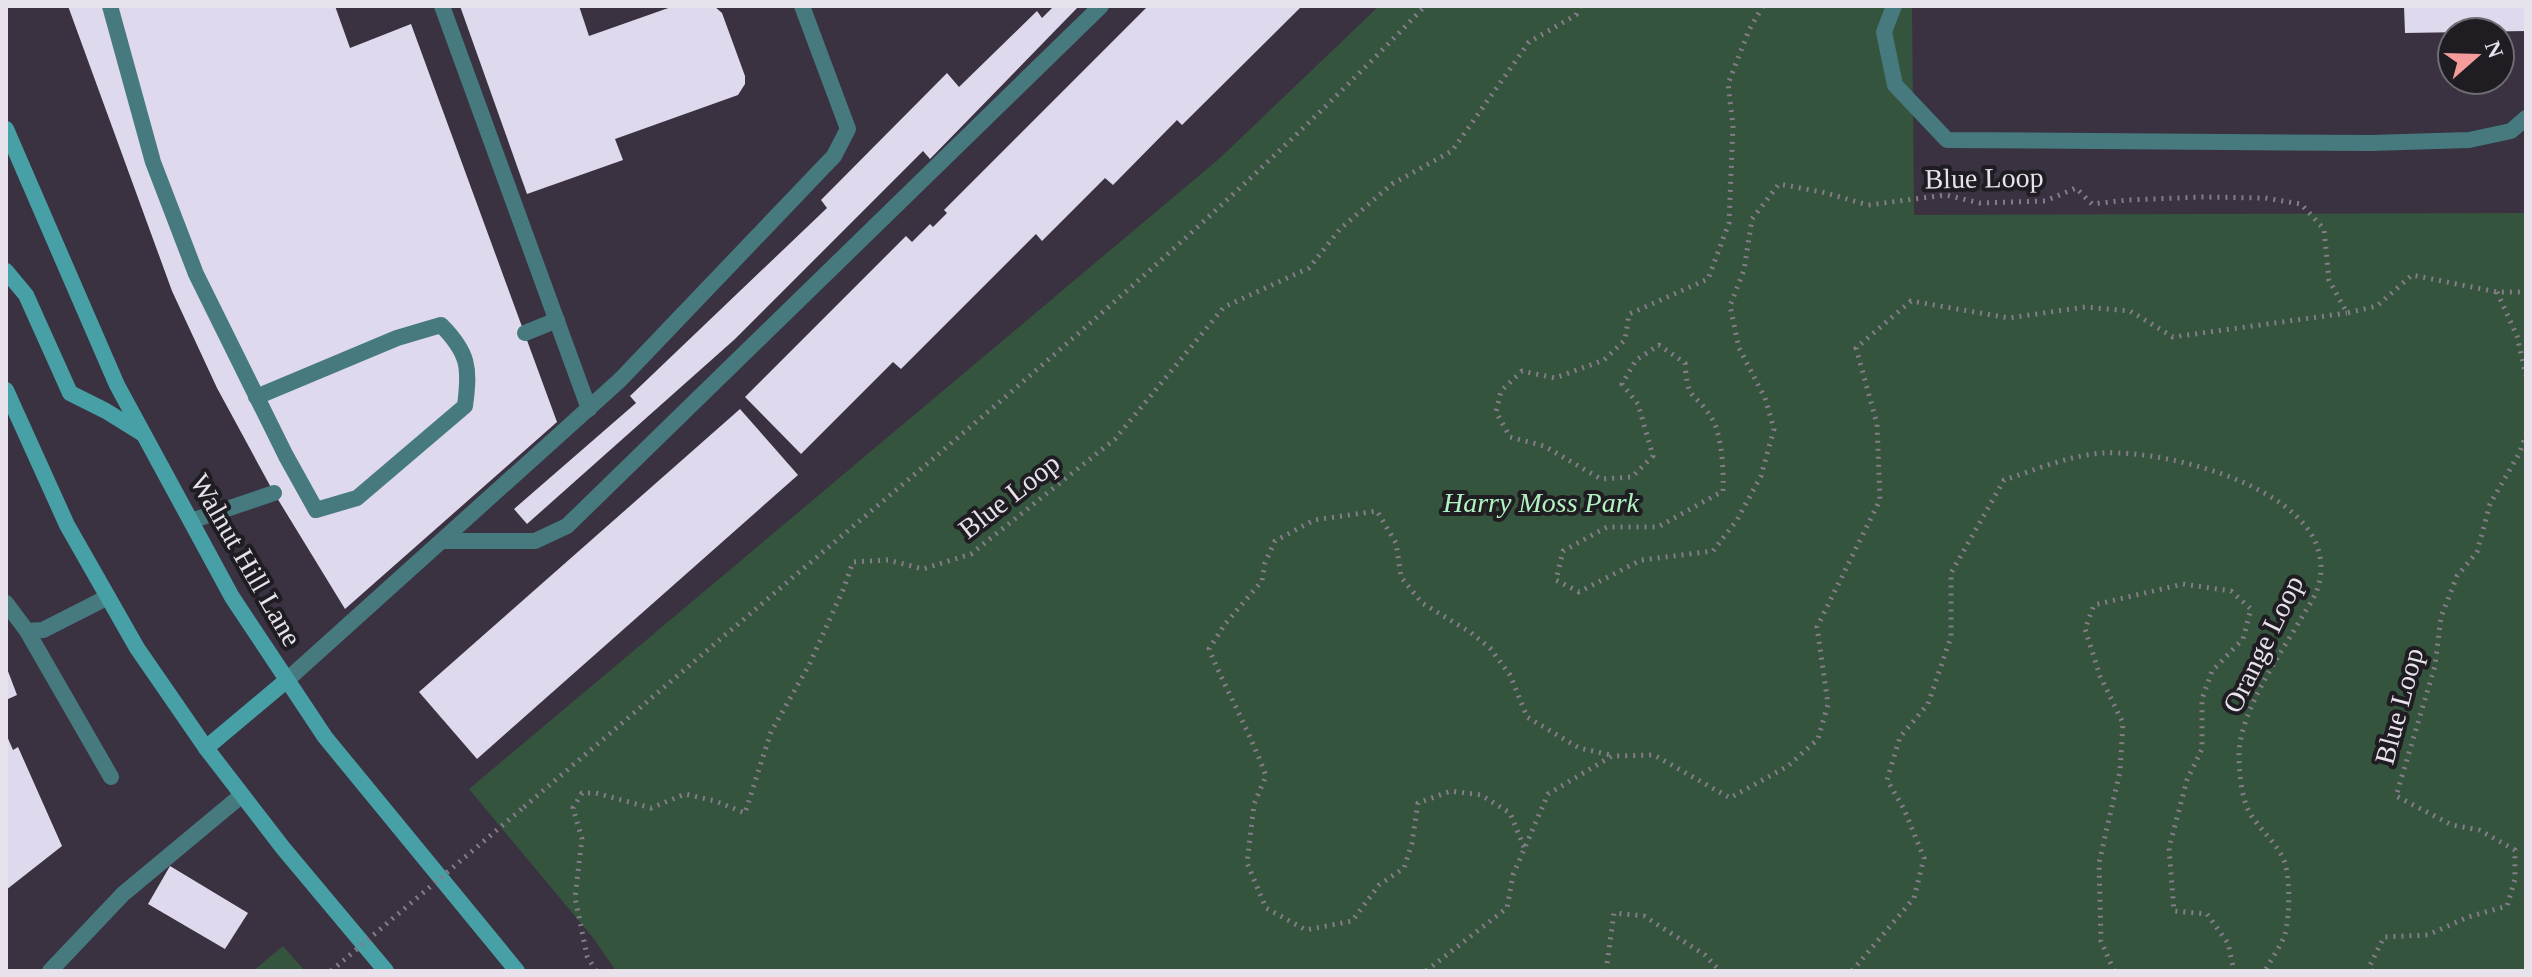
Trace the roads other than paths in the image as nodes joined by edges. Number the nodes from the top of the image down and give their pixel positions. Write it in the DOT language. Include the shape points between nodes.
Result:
graph roads {
  1 [pos="110,6"];
  2 [pos="442,6"];
  3 [pos="802,6"];
  4 [pos="1101,6"];
  5 [pos="1894,6"];
  6 [pos="2526,118"];
  7 [pos="6,129"];
  8 [pos="6,271"];
  9 [pos="557,320"];
  10 [pos="525,333"];
  11 [pos="6,390"];
  12 [pos="256,397"];
  13 [pos="589,409"];
  14 [pos="144,434"];
  15 [pos="274,493"];
  16 [pos="191,521"];
  17 [pos="442,541"];
  18 [pos="108,597"];
  19 [pos="6,603"];
  20 [pos="27,631"];
  21 [pos="287,680"];
  22 [pos="206,748"];
  23 [pos="111,777"];
  24 [pos="242,795"];
  25 [pos="50,971"];
  26 [pos="386,971"];
  27 [pos="517,971"];
  1 -- 12 [label="lane" via="153,162 196,274"];
  2 -- 9 [label="lane"];
  3 -- 13 [label="lane" via="848,129 834,156"];
  4 -- 17 [label="lane" via="567,526 535,541"];
  5 -- 6 [label="lane" via="1884,32 1895,85 1947,140 2469,140 2511,131"];
  7 -- 14 [label="main road, Walnut Hill Lane" via="87,319"];
  8 -- 14 [label="main road" via="26,295 70,393"];
  9 -- 10 [label="lane"];
  9 -- 13 [label="lane"];
  11 -- 18 [label="main road" via="67,525"];
  12 -- 12 [label="lane" via="316,510 357,498 465,406 469,375 458,343 441,325"];
  13 -- 17 [label="lane"];
  14 -- 16 [label="main road, Walnut Hill Lane"];
  15 -- 16 [label="lane"];
  16 -- 21 [label="main road, Walnut Hill Lane" via="232,597"];
  17 -- 21 [label="lane"];
  18 -- 20 [label="lane" via="43,630"];
  18 -- 22 [label="main road"];
  19 -- 20 [label="lane"];
  20 -- 23 [label="lane"];
  21 -- 22 [label="main road"];
  21 -- 27 [label="main road, Walnut Hill Lane" via="325,737"];
  22 -- 24 [label="main road"];
  24 -- 25 [label="lane" via="123,894"];
  24 -- 26 [label="main road"];
}
